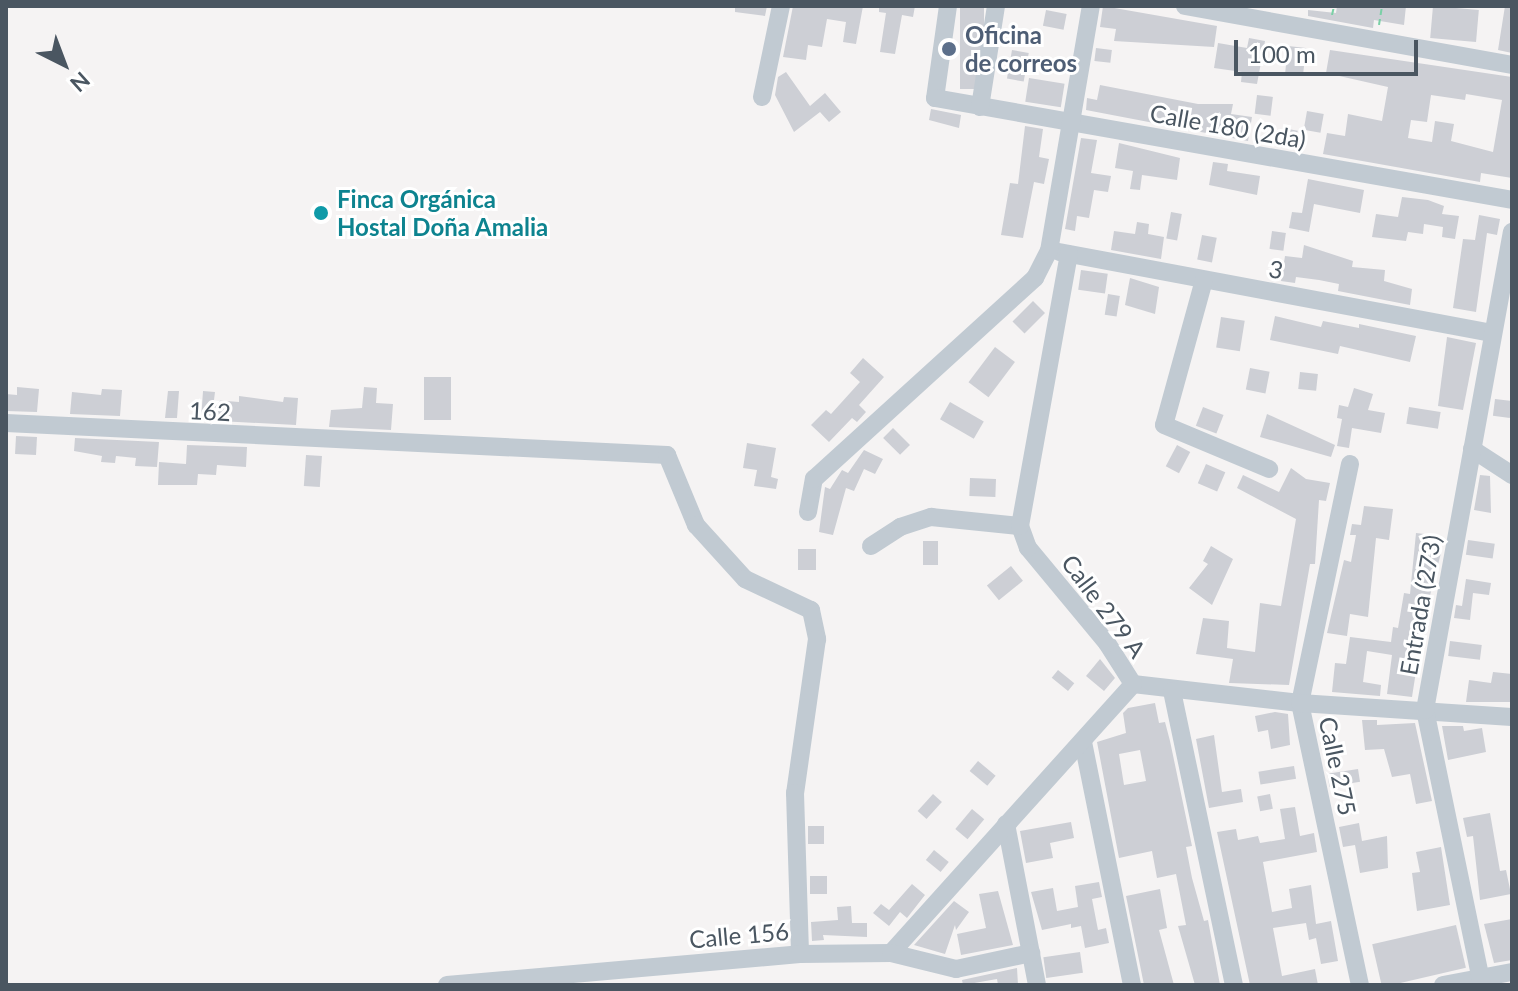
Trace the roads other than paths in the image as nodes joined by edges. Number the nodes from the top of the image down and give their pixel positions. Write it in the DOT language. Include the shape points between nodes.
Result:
graph roads {
  1 [pos="781,6"];
  2 [pos="948,6"];
  3 [pos="996,6"];
  4 [pos="1091,6"];
  5 [pos="1194,7"];
  6 [pos="1512,65"];
  7 [pos="762,97"];
  8 [pos="980,107"];
  9 [pos="1070,123"];
  10 [pos="1512,200"];
  11 [pos="1512,232"];
  12 [pos="1049,251"];
  13 [pos="1069,254"];
  14 [pos="1204,280"];
  15 [pos="1493,333"];
  16 [pos="6,423"];
  17 [pos="1472,449"];
  18 [pos="1350,464"];
  19 [pos="1269,469"];
  20 [pos="1512,475"];
  21 [pos="808,512"];
  22 [pos="1020,526"];
  23 [pos="871,546"];
  24 [pos="1133,684"];
  25 [pos="1172,691"];
  26 [pos="1300,703"];
  27 [pos="1425,710"];
  28 [pos="1512,717"];
  29 [pos="1083,742"];
  30 [pos="1006,824"];
  31 [pos="891,953"];
  32 [pos="1031,953"];
  33 [pos="800,954"];
  34 [pos="1512,972"];
  35 [pos="1481,981"];
  36 [pos="447,985"];
  37 [pos="1037,985"];
  38 [pos="1132,985"];
  39 [pos="1234,985"];
  40 [pos="1360,985"];
  41 [pos="1443,985"];
  1 -- 7 [label="street"];
  2 -- 8 [label="street, Calle 180 (2da)" via="935,98"];
  3 -- 8 [label="street"];
  4 -- 9 [label="street"];
  5 -- 6 [label="street"];
  8 -- 9 [label="street, Calle 180 (2da)"];
  9 -- 10 [label="street, Calle 180 (2da)"];
  9 -- 12 [label="street"];
  11 -- 15 [label="street, Entrada (273)"];
  12 -- 13 [label="street, 3"];
  12 -- 21 [label="street" via="1035,278 814,479"];
  13 -- 14 [label="street, 3"];
  13 -- 22 [label="street"];
  14 -- 15 [label="street, 3"];
  14 -- 19 [label="street" via="1164,425"];
  15 -- 17 [label="street, Entrada (273)"];
  16 -- 33 [label="street, 162" via="667,455 696,525 745,579 811,610 817,639 795,793"];
  17 -- 20 [label="street"];
  17 -- 27 [label="street, Entrada (273)"];
  18 -- 26 [label="street, Calle 275"];
  22 -- 23 [label="street" via="931,517 900,527"];
  22 -- 24 [label="street, Calle 279 A" via="1028,548 1107,643"];
  24 -- 25 [label="street"];
  24 -- 29 [label="street, Calle 279 A"];
  25 -- 26 [label="street"];
  25 -- 39 [label="street"];
  26 -- 27 [label="street"];
  26 -- 40 [label="street, Calle 275"];
  27 -- 28 [label="street"];
  27 -- 35 [label="street, Entrada (273)"];
  29 -- 30 [label="street, Calle 279 A"];
  29 -- 38 [label="street"];
  30 -- 31 [label="street, Calle 279 A"];
  30 -- 32 [label="street"];
  31 -- 32 [label="street, Calle 156" via="956,969"];
  31 -- 33 [label="street, Calle 156"];
  32 -- 37 [label="street"];
  33 -- 36 [label="street, Calle 156"];
  34 -- 35 [label="street"];
  35 -- 41 [label="street"];
}
